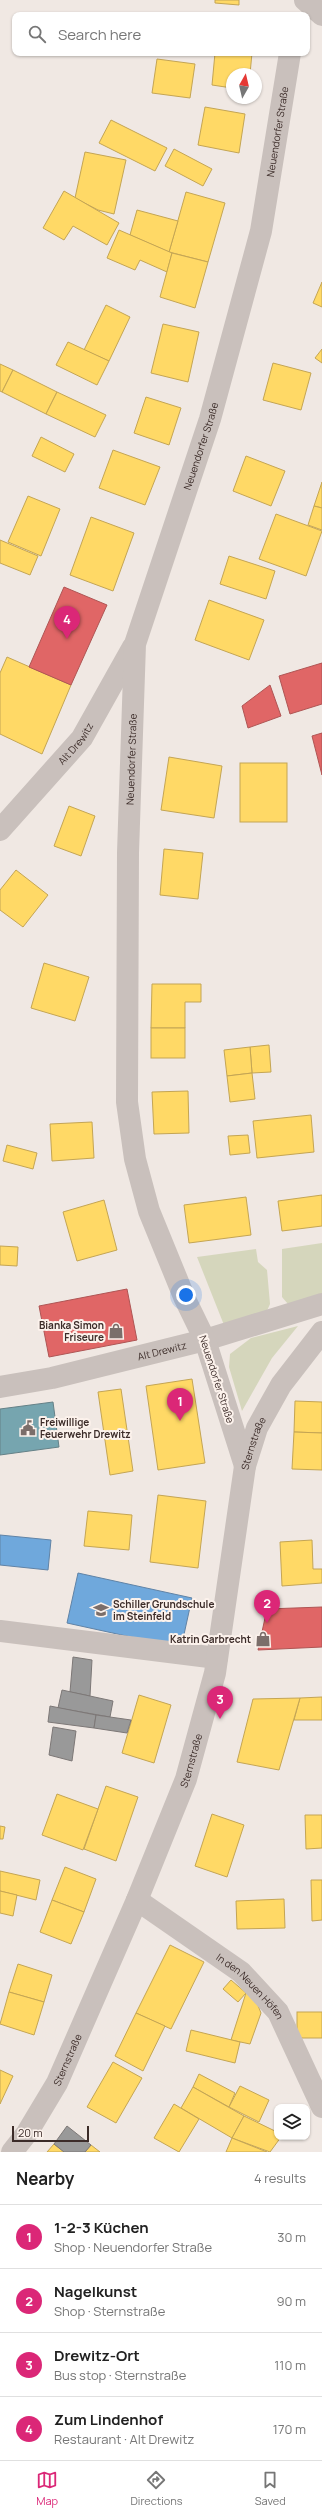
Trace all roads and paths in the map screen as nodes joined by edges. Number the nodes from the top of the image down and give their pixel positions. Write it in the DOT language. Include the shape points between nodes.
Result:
graph roads {
  1 [pos="297,0"];
  2 [pos="305,0"];
  3 [pos="295,12"];
  4 [pos="322,15"];
  5 [pos="290,56"];
  6 [pos="135,644"];
  7 [pos="0,830"];
  8 [pos="322,1304"];
  9 [pos="322,1332"];
  10 [pos="205,1340"];
  11 [pos="0,1387"];
  12 [pos="245,1466"];
  13 [pos="0,1631"];
  14 [pos="217,1658"];
  15 [pos="137,1900"];
  16 [pos="322,2107"];
  17 [pos="12,2152"];
  1 -- 3 [label="street"];
  2 -- 4 [label="street"];
  5 -- 6 [label="street, Neuendorfer Straße" via="261,231 210,419"];
  6 -- 7 [label="street, Alt Drewitz" via="82,738"];
  6 -- 10 [label="street, Neuendorfer Straße" via="128,853 128,1102 135,1159 149,1211 185,1299"];
  8 -- 10 [label="street, Alt Drewitz"];
  9 -- 12 [label="street, Sternstraße" via="281,1385 257,1428"];
  10 -- 11 [label="street, Alt Drewitz" via="52,1378"];
  10 -- 12 [label="street, Neuendorfer Straße"];
  12 -- 14 [label="street, Sternstraße"];
  13 -- 14 [label="street"];
  14 -- 15 [label="street, Sternstraße" via="205,1714 186,1779"];
  15 -- 16 [label="street, In den Neuen Höfen" via="241,1972 278,2012"];
  15 -- 17 [label="street, Sternstraße" via="57,2083 27,2133"];
}
